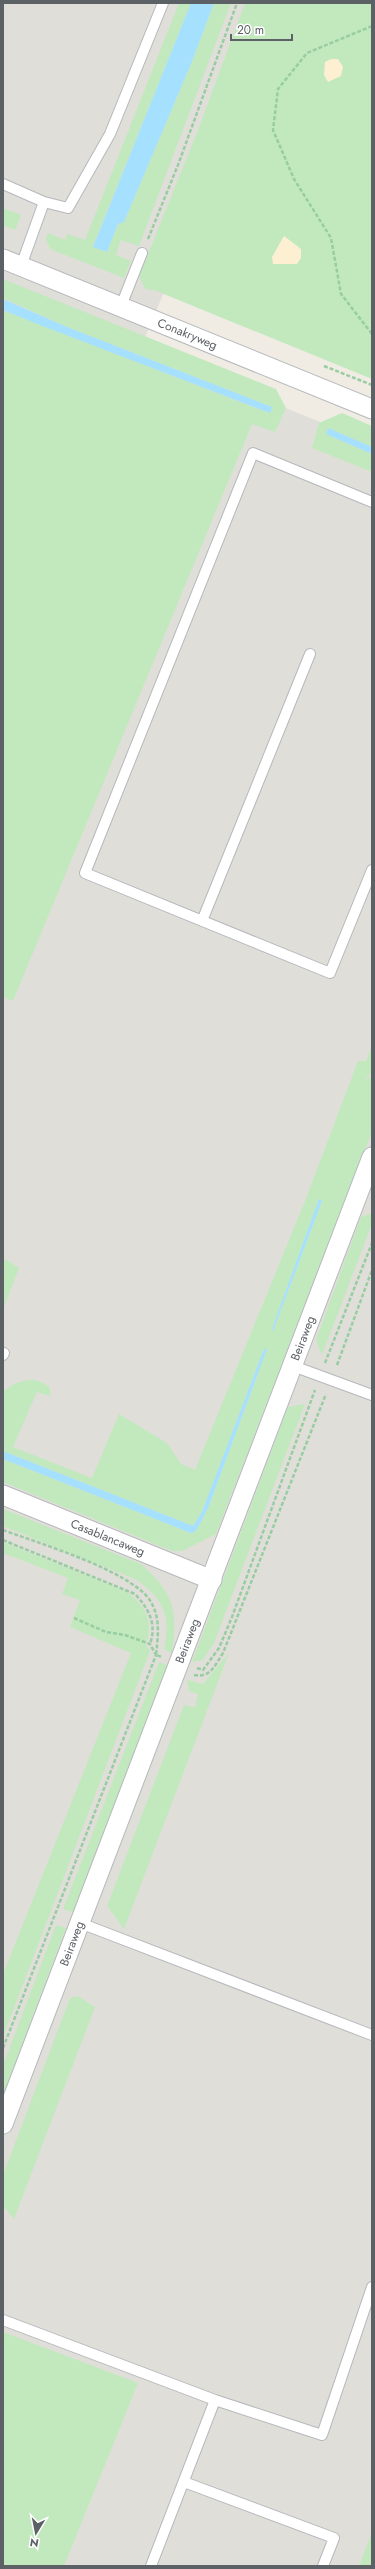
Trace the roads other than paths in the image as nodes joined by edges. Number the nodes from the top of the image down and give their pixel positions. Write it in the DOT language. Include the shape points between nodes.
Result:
graph roads {
  1 [pos="163,3"];
  2 [pos="3,184"];
  3 [pos="44,202"];
  4 [pos="142,253"];
  5 [pos="3,259"];
  6 [pos="20,266"];
  7 [pos="121,306"];
  8 [pos="372,409"];
  9 [pos="372,502"];
  10 [pos="310,654"];
  11 [pos="372,870"];
  12 [pos="202,921"];
  13 [pos="372,1158"];
  14 [pos="293,1366"];
  15 [pos="372,1395"];
  16 [pos="3,1495"];
  17 [pos="212,1580"];
  18 [pos="80,1923"];
  19 [pos="372,2035"];
  20 [pos="3,2124"];
  21 [pos="372,2287"];
  22 [pos="3,2320"];
  23 [pos="215,2400"];
  24 [pos="184,2482"];
  25 [pos="151,2566"];
  26 [pos="323,2566"];
  1 -- 3 [label="lane" via="110,134 68,208"];
  2 -- 3 [label="lane"];
  3 -- 6 [label="lane"];
  4 -- 7 [label="lane"];
  5 -- 6 [label="street, Conakryweg"];
  6 -- 7 [label="street, Conakryweg"];
  7 -- 8 [label="street, Conakryweg"];
  9 -- 12 [label="lane" via="253,453 85,873"];
  10 -- 12 [label="lane"];
  11 -- 12 [label="lane" via="330,973"];
  13 -- 14 [label="street, Beiraweg"];
  14 -- 15 [label="lane"];
  14 -- 17 [label="street, Beiraweg"];
  16 -- 17 [label="street, Casablancaweg"];
  17 -- 18 [label="street, Beiraweg"];
  18 -- 19 [label="lane"];
  18 -- 20 [label="street, Beiraweg"];
  21 -- 23 [label="lane" via="322,2435"];
  22 -- 23 [label="lane"];
  23 -- 24 [label="lane"];
  24 -- 25 [label="lane"];
  24 -- 26 [label="lane" via="334,2538"];
}
